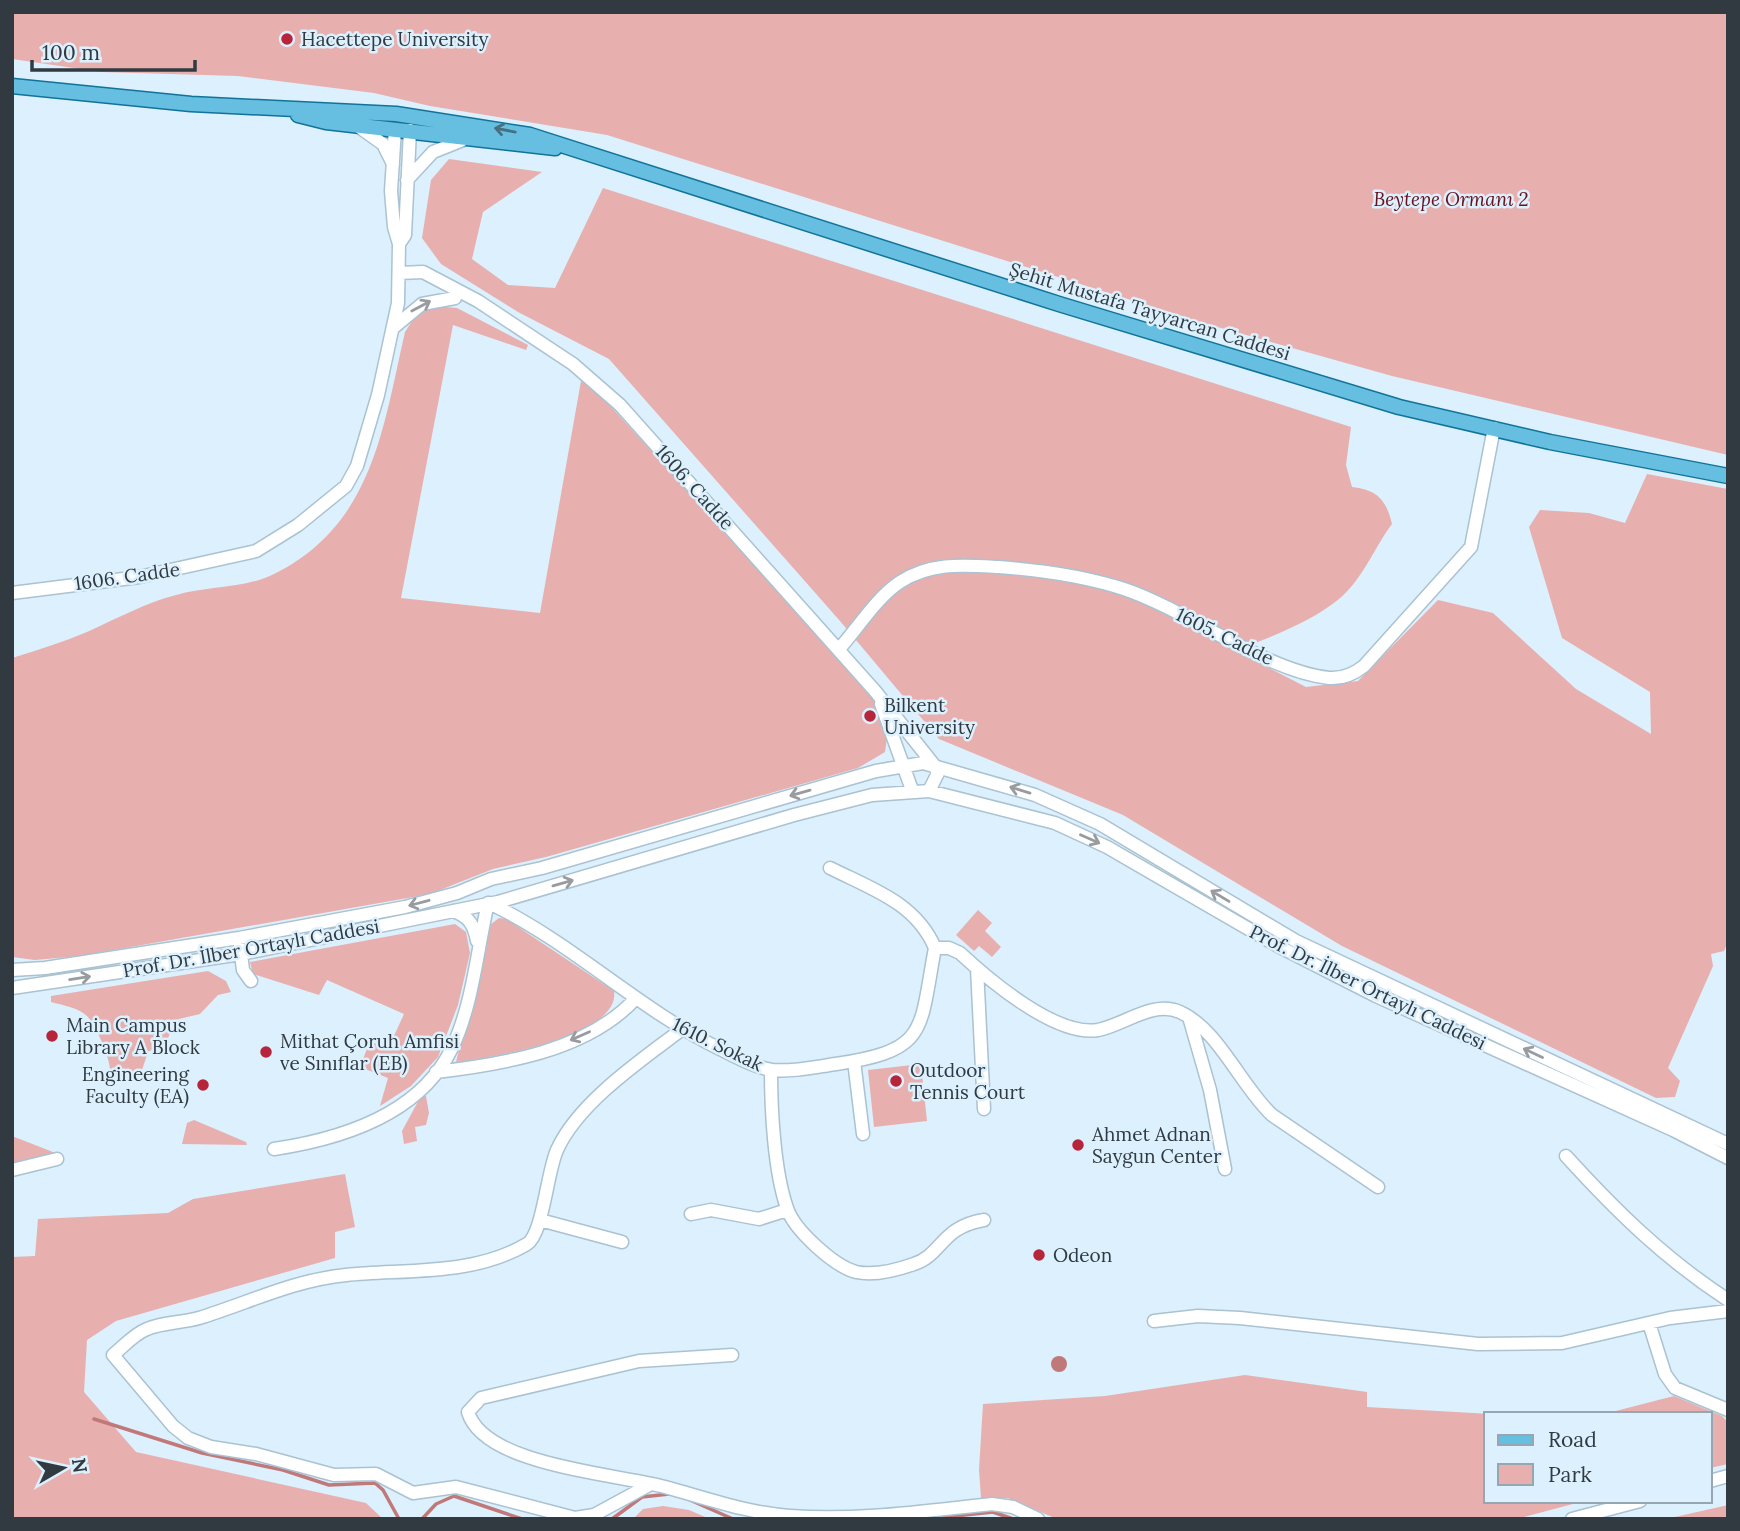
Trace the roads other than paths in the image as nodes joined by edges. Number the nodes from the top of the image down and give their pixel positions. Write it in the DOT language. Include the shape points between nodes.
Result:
graph roads {
  1 [pos="12,86"];
  2 [pos="280,111"];
  3 [pos="403,122"];
  4 [pos="359,127"];
  5 [pos="469,138"];
  6 [pos="570,149"];
  7 [pos="393,164"];
  8 [pos="406,181"];
  9 [pos="399,244"];
  10 [pos="399,272"];
  11 [pos="413,274"];
  12 [pos="456,298"];
  13 [pos="491,311"];
  14 [pos="393,328"];
  15 [pos="1494,428"];
  16 [pos="1728,476"];
  17 [pos="12,593"];
  18 [pos="839,649"];
  19 [pos="875,691"];
  20 [pos="905,765"];
  21 [pos="934,765"];
  22 [pos="912,790"];
  23 [pos="929,791"];
  24 [pos="830,868"];
  25 [pos="488,881"];
  26 [pos="499,901"];
  27 [pos="453,911"];
  28 [pos="507,912"];
  29 [pos="484,919"];
  30 [pos="522,920"];
  31 [pos="239,939"];
  32 [pos="478,946"];
  33 [pos="935,948"];
  34 [pos="142,953"];
  35 [pos="241,954"];
  36 [pos="145,968"];
  37 [pos="977,968"];
  38 [pos="12,970"];
  39 [pos="251,981"];
  40 [pos="12,988"];
  41 [pos="636,998"];
  42 [pos="1189,1017"];
  43 [pos="681,1030"];
  44 [pos="853,1061"];
  45 [pos="771,1070"];
  46 [pos="436,1072"];
  47 [pos="984,1109"];
  48 [pos="863,1134"];
  49 [pos="1728,1144"];
  50 [pos="274,1149"];
  51 [pos="1566,1156"];
  52 [pos="1728,1158"];
  53 [pos="57,1159"];
  54 [pos="1225,1169"];
  55 [pos="12,1170"];
  56 [pos="1378,1187"];
  57 [pos="787,1210"];
  58 [pos="691,1214"];
  59 [pos="540,1220"];
  60 [pos="984,1220"];
  61 [pos="622,1242"];
  62 [pos="1728,1300"];
  63 [pos="1728,1311"];
  64 [pos="1154,1321"];
  65 [pos="1649,1323"];
  66 [pos="732,1355"];
  67 [pos="1728,1410"];
  68 [pos="651,1484"];
  69 [pos="1632,1503"];
  70 [pos="866,1518"];
  71 [pos="1038,1519"];
  72 [pos="1572,1519"];
  1 -- 2 [label="main road, Şehit Mustafa Tayyarcan Caddesi"];
  2 -- 3 [label="main road, Şehit Mustafa Tayyarcan Caddesi"];
  2 -- 4 [label="main road, Şehit Mustafa Tayyarcan Caddesi"];
  3 -- 4 [label="main road, Şehit Mustafa Tayyarcan Caddesi"];
  3 -- 5 [label="main road, Şehit Mustafa Tayyarcan Caddesi"];
  6 -- 3 [label="main road, Şehit Mustafa Tayyarcan Caddesi, one-way" via="530,135"];
  3 -- 7 [label="street"];
  3 -- 8 [label="street"];
  4 -- 7 [label="street" via="383,144"];
  5 -- 6 [label="main road, Şehit Mustafa Tayyarcan Caddesi"];
  5 -- 8 [label="street" via="433,152"];
  6 -- 15 [label="main road, Şehit Mustafa Tayyarcan Caddesi" via="1297,377"];
  7 -- 9 [label="street" via="394,227"];
  8 -- 9 [label="street" via="405,235"];
  9 -- 10 [label="street"];
  10 -- 11 [label="street, 1606. Cadde"];
  10 -- 14 [label="street, 1606. Cadde"];
  11 -- 12 [label="street, 1606. Cadde"];
  11 -- 13 [label="street, 1606. Cadde" via="423,272"];
  12 -- 13 [label="street, 1606. Cadde"];
  14 -- 12 [label="street, one-way" via="422,304"];
  13 -- 18 [label="street, 1606. Cadde" via="573,364 620,405"];
  14 -- 17 [label="street, 1606. Cadde" via="357,466 346,486 298,525 256,551 232,558 139,577"];
  15 -- 16 [label="main road, Şehit Mustafa Tayyarcan Caddesi"];
  15 -- 18 [label="street, 1605. Cadde" via="1471,547 1364,666 1346,676 1331,678 1294,668 1149,598 1108,584 1021,569 961,565 923,570 898,583"];
  18 -- 19 [label="street, 1606. Cadde"];
  19 -- 20 [label="street, 1606. Cadde"];
  19 -- 21 [label="street, 1606. Cadde"];
  20 -- 21 [label="street, Prof. Dr. İlber Ortaylı Caddesi"];
  20 -- 22 [label="street"];
  20 -- 25 [label="street, Prof. Dr. İlber Ortaylı Caddesi, one-way"];
  21 -- 23 [label="street" via="938,774"];
  49 -- 21 [label="street, Prof. Dr. İlber Ortaylı Caddesi, one-way" via="1296,941 1100,824 1035,795"];
  22 -- 23 [label="street, Prof. Dr. İlber Ortaylı Caddesi"];
  26 -- 22 [label="street, Prof. Dr. İlber Ortaylı Caddesi, one-way" via="794,815"];
  23 -- 52 [label="street, Prof. Dr. İlber Ortaylı Caddesi, one-way" via="1055,823 1097,842 1315,965"];
  24 -- 33 [label="street" via="905,905 927,929"];
  25 -- 26 [label="street" via="499,881 503,888"];
  25 -- 26 [label="street" via="480,888 481,897"];
  25 -- 31 [label="street, Prof. Dr. İlber Ortaylı Caddesi, one-way" via="405,907"];
  26 -- 27 [label="street, Prof. Dr. İlber Ortaylı Caddesi"];
  26 -- 28 [label="street"];
  26 -- 29 [label="street"];
  26 -- 30 [label="street, 1610. Sokak"];
  27 -- 32 [label="street" via="471,922"];
  27 -- 35 [label="street, Prof. Dr. İlber Ortaylı Caddesi"];
  28 -- 29 [label="street" via="498,911"];
  28 -- 30 [label="street"];
  29 -- 32 [label="street"];
  30 -- 41 [label="street, 1610. Sokak"];
  31 -- 34 [label="street, Prof. Dr. İlber Ortaylı Caddesi"];
  31 -- 35 [label="street"];
  32 -- 46 [label="street" via="460,1028"];
  33 -- 37 [label="street" via="960,953"];
  33 -- 44 [label="street, 1610. Sokak" via="917,1030 897,1050"];
  34 -- 36 [label="street"];
  34 -- 38 [label="street, Prof. Dr. İlber Ortaylı Caddesi"];
  35 -- 36 [label="street, Prof. Dr. İlber Ortaylı Caddesi"];
  35 -- 39 [label="street" via="243,970"];
  40 -- 36 [label="street, Prof. Dr. İlber Ortaylı Caddesi, one-way"];
  37 -- 42 [label="street" via="1039,1013 1077,1029 1097,1030 1164,1009"];
  37 -- 47 [label="street"];
  41 -- 43 [label="street, 1610. Sokak"];
  41 -- 46 [label="street, one-way" via="607,1024 575,1039 525,1056"];
  42 -- 54 [label="street"];
  42 -- 56 [label="street" via="1203,1027 1272,1115"];
  43 -- 45 [label="street, 1610. Sokak"];
  43 -- 59 [label="street" via="601,1094 570,1126 547,1178"];
  44 -- 45 [label="street, 1610. Sokak"];
  44 -- 48 [label="street"];
  45 -- 57 [label="street" via="771,1105"];
  46 -- 50 [label="street" via="394,1110 347,1134"];
  51 -- 62 [label="street" via="1662,1253"];
  53 -- 55 [label="street"];
  57 -- 58 [label="street" via="759,1219 711,1210"];
  57 -- 60 [label="street" via="808,1239 854,1271 866,1273 917,1264 954,1230"];
  59 -- 61 [label="street"];
  59 -- 68 [label="street" via="531,1242 510,1252 456,1268 344,1275 292,1286 199,1318 147,1329 113,1354 173,1426 211,1447 334,1475 376,1474 413,1493 456,1488 575,1518 594,1515"];
  63 -- 65 [label="street"];
  64 -- 65 [label="street" via="1240,1318 1478,1344 1562,1343"];
  65 -- 67 [label="street" via="1665,1374 1675,1388"];
  66 -- 68 [label="street" via="615,1366 481,1398 468,1412 471,1423 511,1449 584,1473"];
  68 -- 70 [label="street" via="743,1509 788,1516"];
  69 -- 72 [label="street"];
  70 -- 71 [label="street" via="992,1504 1013,1507"];
}
